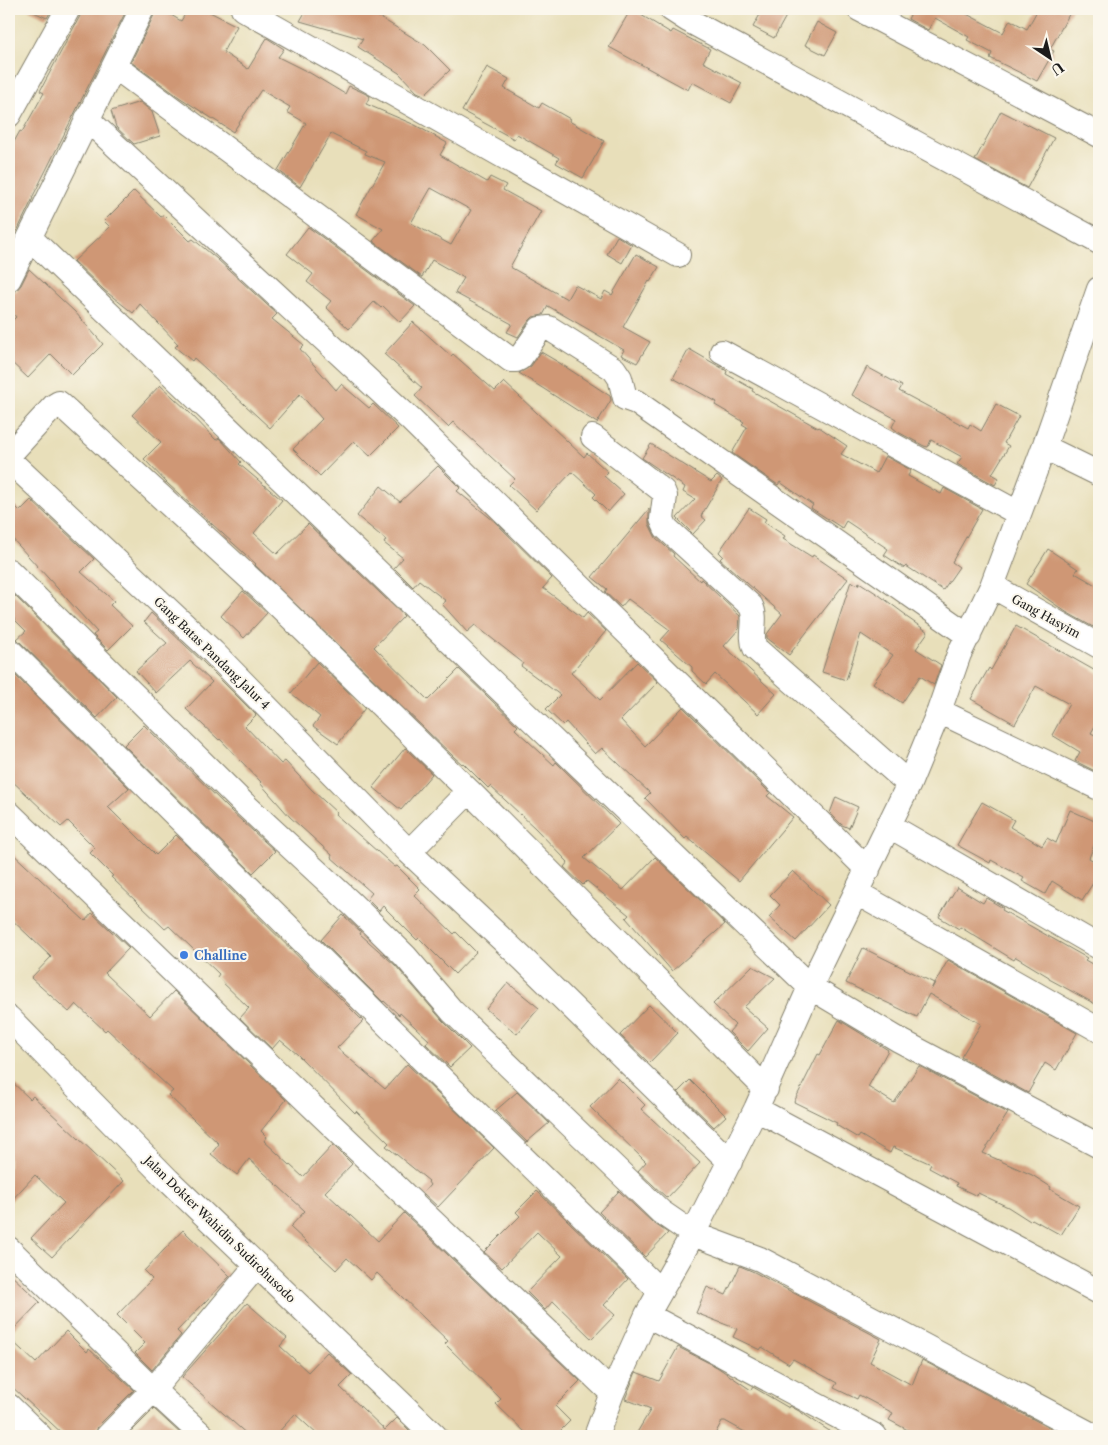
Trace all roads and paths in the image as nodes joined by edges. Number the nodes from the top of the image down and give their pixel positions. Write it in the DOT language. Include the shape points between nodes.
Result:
graph roads {
  1 [pos="68,9"];
  2 [pos="142,9"];
  3 [pos="243,9"];
  4 [pos="671,9"];
  5 [pos="859,9"];
  6 [pos="114,66"];
  7 [pos="9,115"];
  8 [pos="88,119"];
  9 [pos="1099,135"];
  10 [pos="30,238"];
  11 [pos="1099,242"];
  12 [pos="678,255"];
  13 [pos="9,279"];
  14 [pos="1099,290"];
  15 [pos="1094,322"];
  16 [pos="722,352"];
  17 [pos="593,438"];
  18 [pos="1044,447"];
  19 [pos="9,454"];
  20 [pos="9,460"];
  21 [pos="1099,474"];
  22 [pos="1018,513"];
  23 [pos="9,571"];
  24 [pos="992,586"];
  25 [pos="969,636"];
  26 [pos="1099,646"];
  27 [pos="9,650"];
  28 [pos="939,711"];
  29 [pos="909,784"];
  30 [pos="1099,788"];
  31 [pos="469,791"];
  32 [pos="9,813"];
  33 [pos="888,825"];
  34 [pos="409,852"];
  35 [pos="868,870"];
  36 [pos="857,893"];
  37 [pos="1099,947"];
  38 [pos="810,987"];
  39 [pos="9,1018"];
  40 [pos="1099,1030"];
  41 [pos="761,1099"];
  42 [pos="1099,1146"];
  43 [pos="730,1162"];
  44 [pos="693,1234"];
  45 [pos="9,1249"];
  46 [pos="257,1265"];
  47 [pos="660,1291"];
  48 [pos="1099,1292"];
  49 [pos="648,1315"];
  50 [pos="153,1390"];
  51 [pos="612,1393"];
  52 [pos="9,1406"];
  53 [pos="40,1436"];
  54 [pos="108,1436"];
  55 [pos="203,1436"];
  56 [pos="435,1436"];
  57 [pos="596,1436"];
  58 [pos="875,1436"];
  59 [pos="1094,1436"];
  1 -- 7 [label="street"];
  2 -- 6 [label="street"];
  3 -- 12 [label="street"];
  4 -- 11 [label="street"];
  5 -- 9 [label="street"];
  6 -- 8 [label="street"];
  6 -- 25 [label="street" via="511,360 520,358 540,329 549,328 614,369 625,398 644,407"];
  8 -- 10 [label="street"];
  8 -- 35 [label="street" via="411,420"];
  10 -- 13 [label="street"];
  10 -- 38 [label="street"];
  14 -- 15 [label="street"];
  15 -- 18 [label="street"];
  16 -- 22 [label="street"];
  17 -- 29 [label="street" via="663,491 662,520 666,528 751,606 755,616 752,638 755,648"];
  18 -- 21 [label="street"];
  18 -- 22 [label="street"];
  19 -- 31 [label="street" via="59,403 269,596"];
  20 -- 34 [label="street, Gang Batas Pandang Jalur 4" via="213,652"];
  22 -- 24 [label="street"];
  23 -- 44 [label="street" via="242,802 405,956 459,1018 661,1212"];
  24 -- 25 [label="street"];
  24 -- 26 [label="street, Gang Hasyim"];
  25 -- 28 [label="street"];
  27 -- 47 [label="street"];
  28 -- 29 [label="street"];
  28 -- 30 [label="street"];
  29 -- 33 [label="street"];
  31 -- 34 [label="street"];
  31 -- 41 [label="street"];
  32 -- 51 [label="street"];
  33 -- 35 [label="street"];
  33 -- 37 [label="street"];
  34 -- 43 [label="street, Gang Batas Pandang Jalur 4"];
  35 -- 36 [label="street"];
  36 -- 38 [label="street"];
  36 -- 40 [label="street"];
  38 -- 41 [label="street"];
  38 -- 42 [label="street" via="898,1040"];
  39 -- 46 [label="street, Jalan Dokter Wahidin Sudirohusodo" via="168,1180"];
  41 -- 43 [label="street"];
  41 -- 48 [label="street"];
  43 -- 44 [label="street"];
  44 -- 47 [label="street"];
  44 -- 59 [label="street" via="760,1259"];
  45 -- 50 [label="street"];
  46 -- 50 [label="street"];
  46 -- 56 [label="street, Jalan Dokter Wahidin Sudirohusodo"];
  47 -- 49 [label="street"];
  49 -- 51 [label="street"];
  49 -- 58 [label="street"];
  50 -- 54 [label="street"];
  50 -- 55 [label="street"];
  51 -- 57 [label="street"];
  52 -- 53 [label="street"];
}
